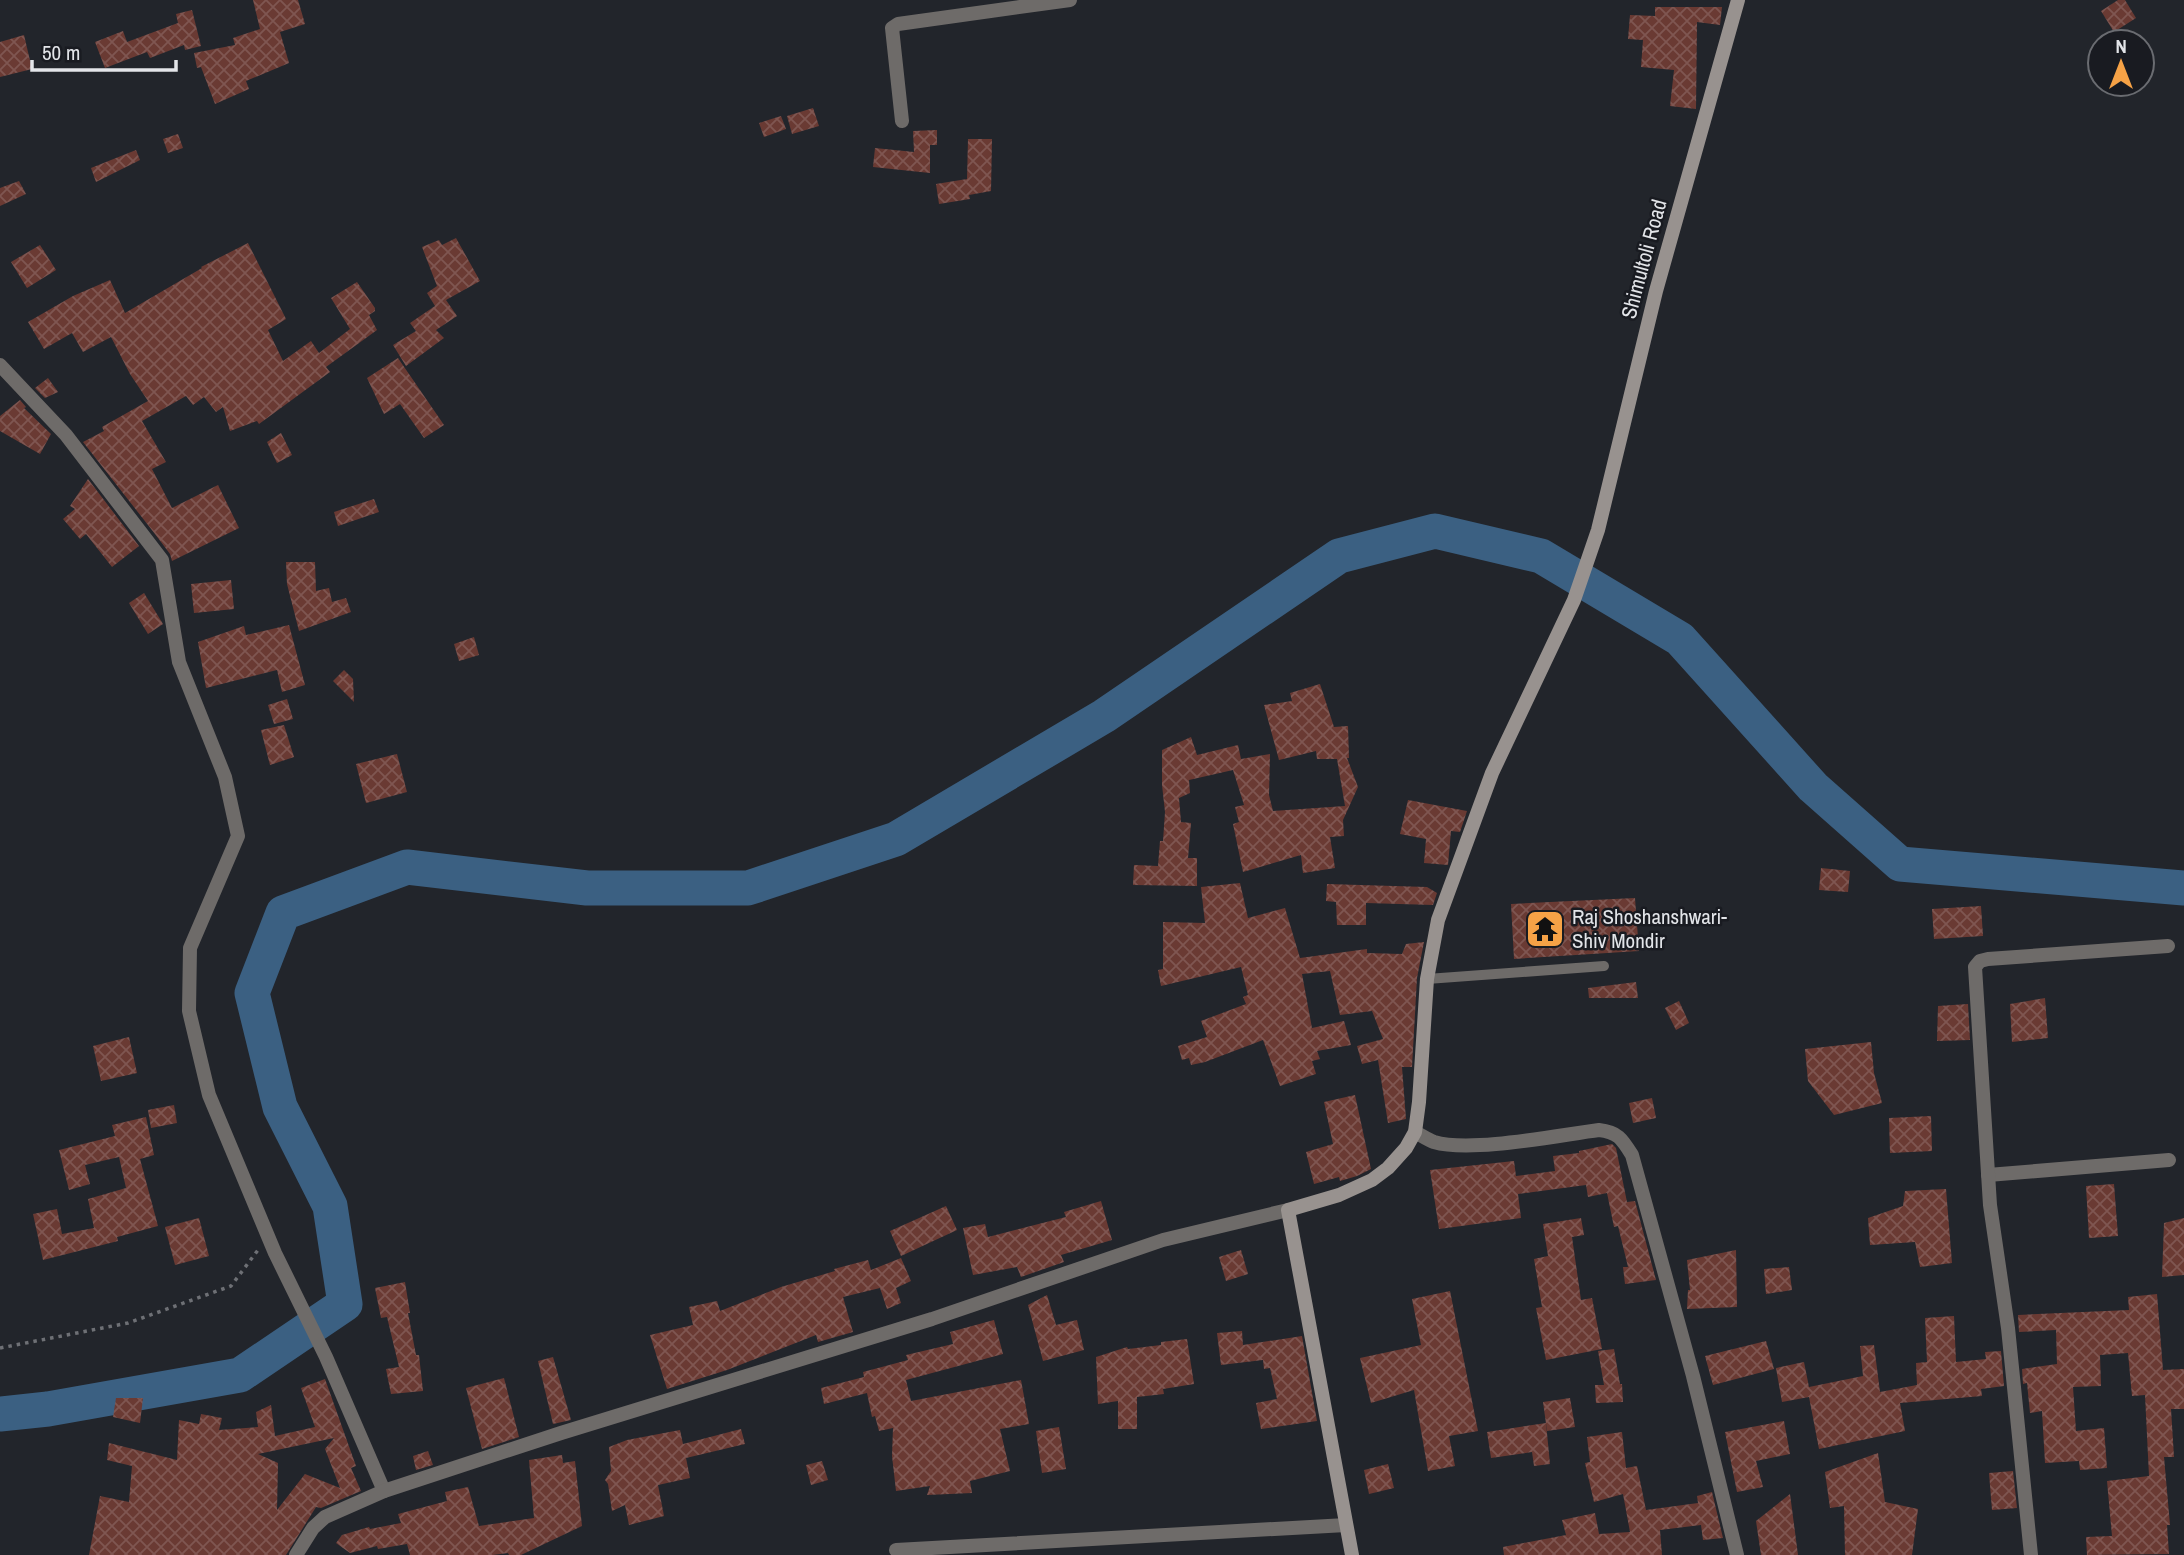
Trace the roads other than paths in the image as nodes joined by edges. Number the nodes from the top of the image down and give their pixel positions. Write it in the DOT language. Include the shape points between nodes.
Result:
graph roads {
  1 [pos="1070,0"];
  2 [pos="1738,0"];
  3 [pos="902,121"];
  4 [pos="0,365"];
  5 [pos="2168,946"];
  6 [pos="1604,966"];
  7 [pos="1427,979"];
  8 [pos="1415,1132"];
  9 [pos="2169,1160"];
  10 [pos="1988,1175"];
  11 [pos="1288,1209"];
  12 [pos="384,1491"];
  13 [pos="1346,1525"];
  14 [pos="896,1550"];
  15 [pos="296,1555"];
  16 [pos="1352,1555"];
  17 [pos="1737,1555"];
  18 [pos="2031,1555"];
  1 -- 3 [label="street" via="892,28"];
  2 -- 7 [label="street, Shimultoli Road" via="1656,291 1598,530 1574,600 1492,773 1438,920"];
  4 -- 12 [label="street" via="66,435 162,560 179,662 225,777 238,836 190,948 189,1011 209,1096"];
  5 -- 10 [label="street" via="1988,959 1975,967"];
  6 -- 7 [label="lane"];
  7 -- 8 [label="street, Shimultoli Road"];
  8 -- 11 [label="street" via="1406,1148 1372,1180"];
  8 -- 17 [label="street" via="1434,1142 1458,1146 1599,1130 1613,1131 1625,1143 1693,1376"];
  9 -- 10 [label="street"];
  10 -- 18 [label="street"];
  11 -- 12 [label="street" via="1163,1240 932,1319"];
  11 -- 13 [label="street"];
  12 -- 15 [label="street" via="325,1517"];
  13 -- 14 [label="street"];
  13 -- 16 [label="street"];
}
